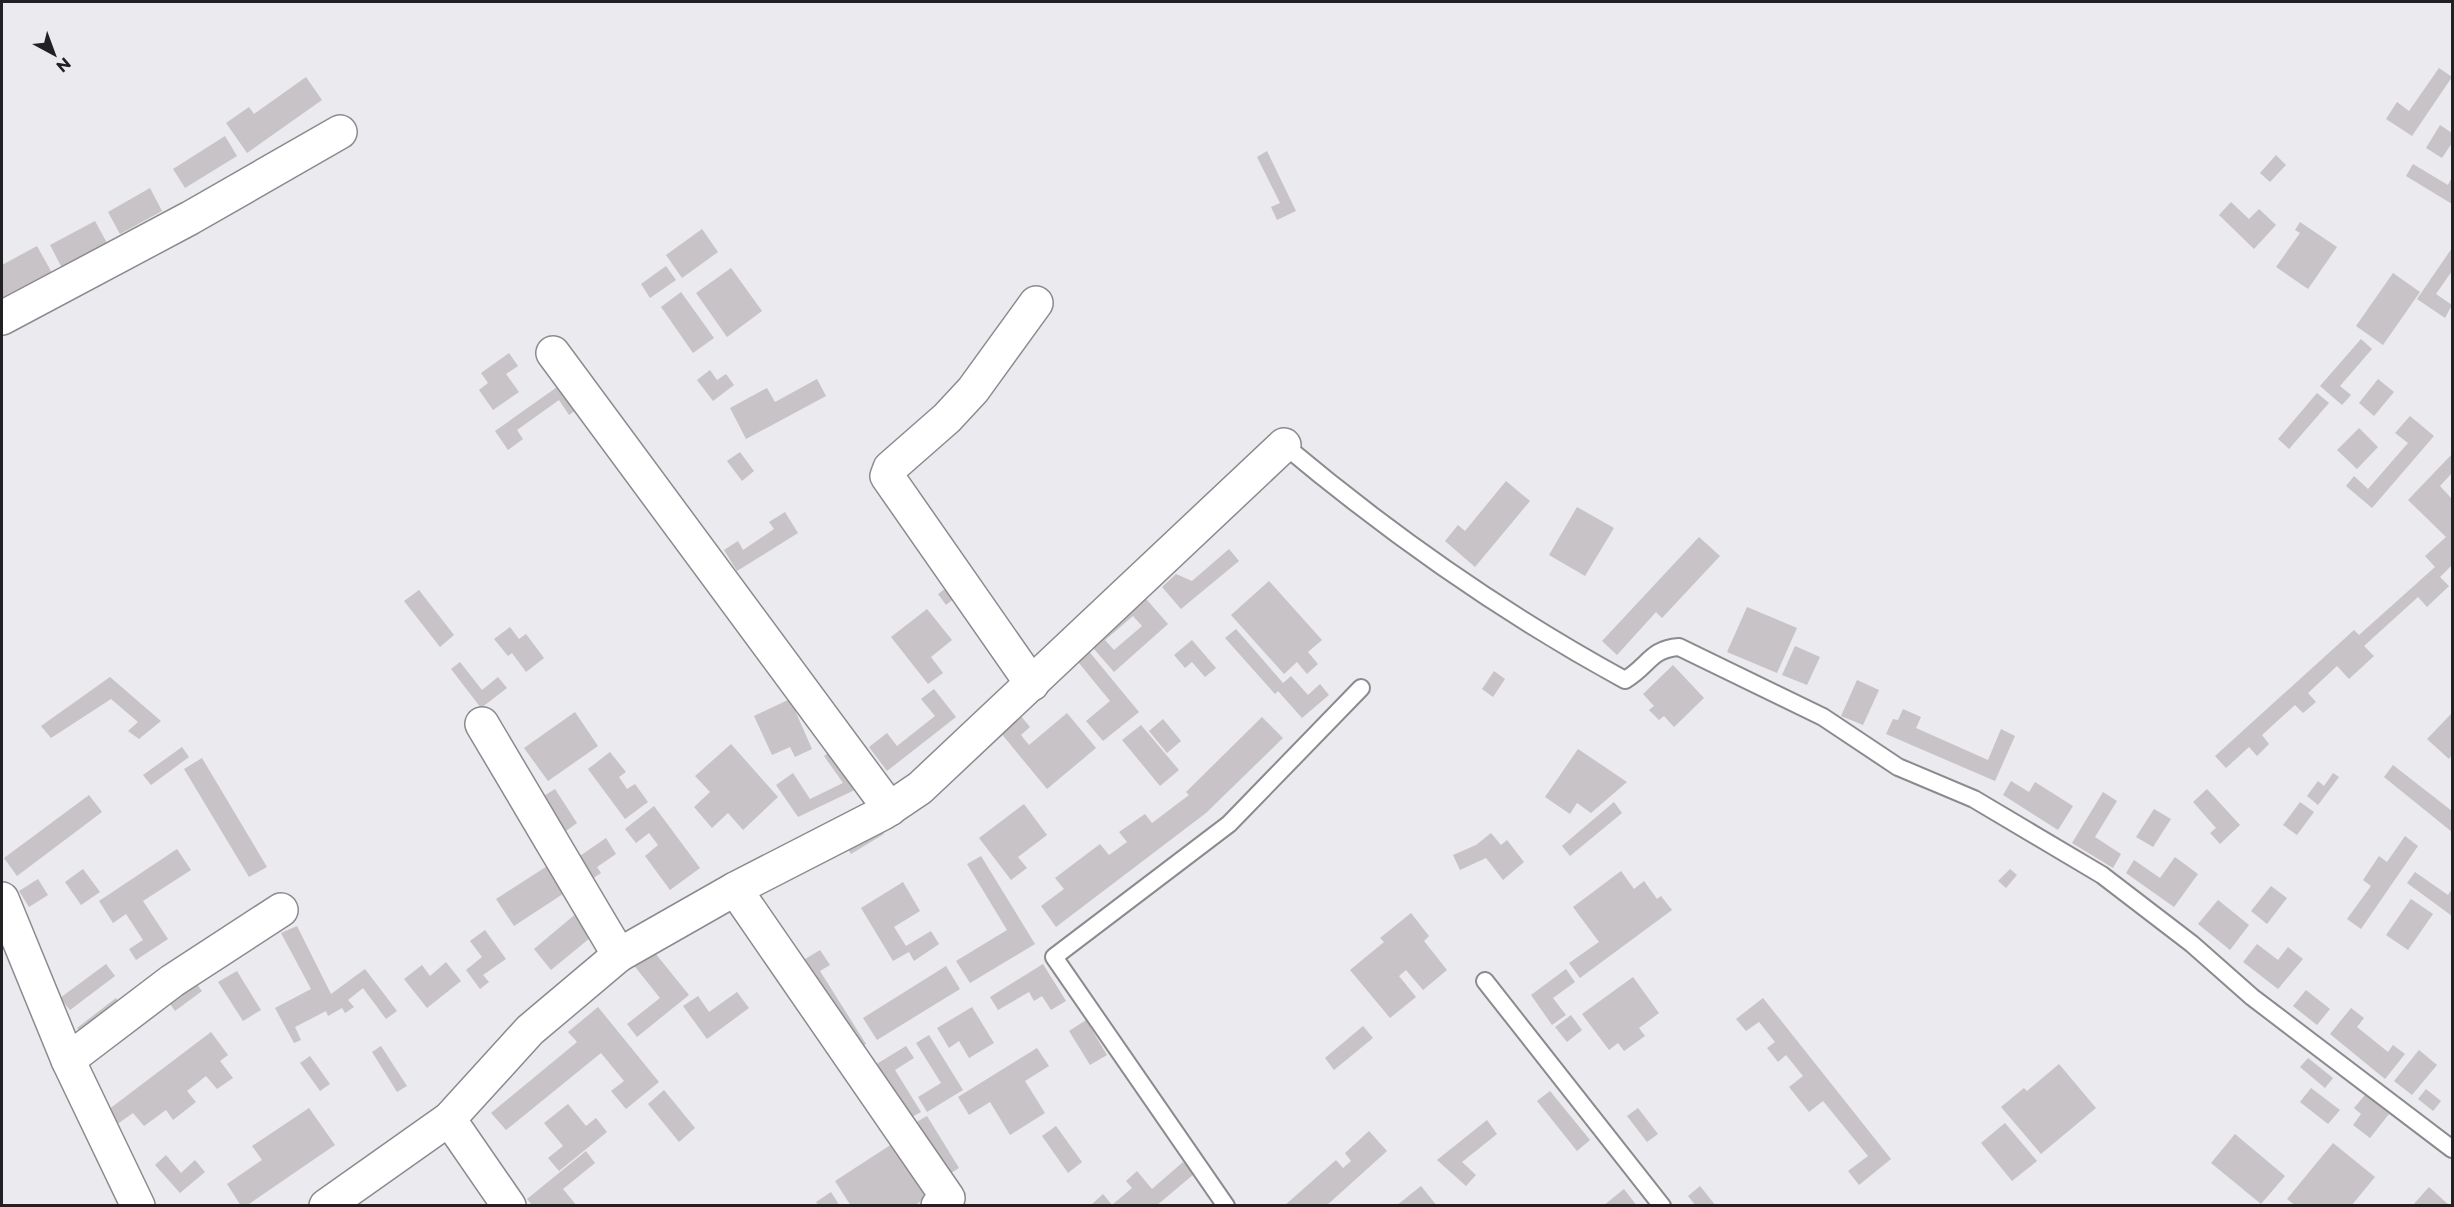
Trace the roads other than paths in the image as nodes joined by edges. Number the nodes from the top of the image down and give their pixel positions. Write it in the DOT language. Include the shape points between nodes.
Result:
graph roads {
  1 [pos="340,132"];
  2 [pos="1036,303"];
  3 [pos="2,318"];
  4 [pos="553,353"];
  5 [pos="1284,444"];
  6 [pos="1032,684"];
  7 [pos="1361,688"];
  8 [pos="482,724"];
  9 [pos="890,809"];
  10 [pos="735,889"];
  11 [pos="2,899"];
  12 [pos="280,910"];
  13 [pos="619,955"];
  14 [pos="1485,981"];
  15 [pos="68,1060"];
  16 [pos="449,1119"];
  17 [pos="2452,1149"];
  18 [pos="138,1206"];
  19 [pos="326,1206"];
  20 [pos="509,1206"];
  21 [pos="938,1206"];
  22 [pos="1226,1206"];
  23 [pos="1662,1206"];
  1 -- 3 [label="street" via="190,218"];
  2 -- 6 [label="street" via="974,390 890,468 887,476"];
  4 -- 9 [label="street"];
  5 -- 6 [label="street"];
  5 -- 17 [label="lane" via="1469,586 1626,680 1661,648 1679,647 1823,717 1898,767 1974,799 2093,870"];
  6 -- 9 [label="street" via="942,768"];
  7 -- 22 [label="lane" via="1229,824 1054,957"];
  8 -- 13 [label="street"];
  9 -- 10 [label="street"];
  10 -- 13 [label="street"];
  10 -- 21 [label="street" via="948,1198"];
  11 -- 15 [label="street"];
  12 -- 15 [label="street" via="172,981"];
  13 -- 16 [label="street" via="530,1030"];
  14 -- 23 [label="lane"];
  15 -- 18 [label="street"];
  16 -- 19 [label="street"];
  16 -- 20 [label="street"];
}
